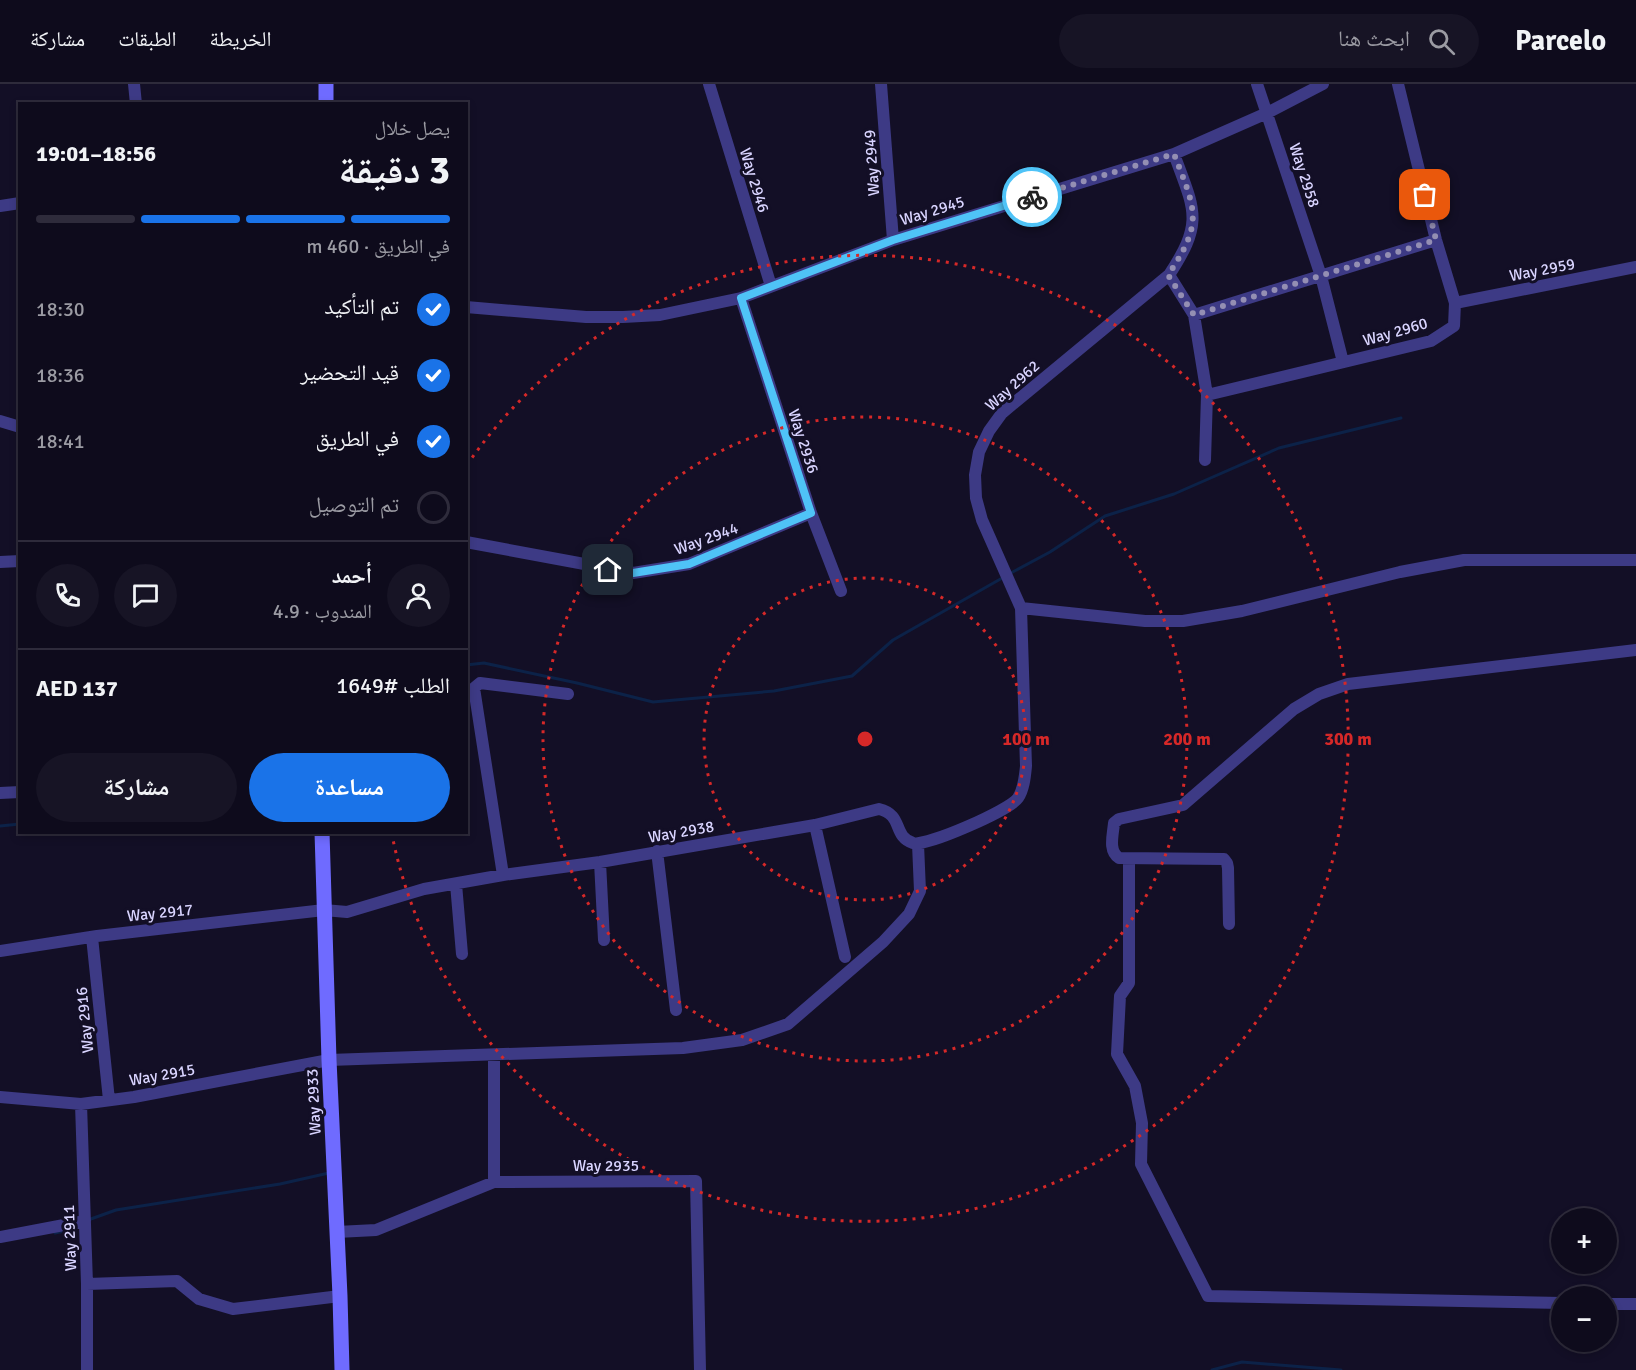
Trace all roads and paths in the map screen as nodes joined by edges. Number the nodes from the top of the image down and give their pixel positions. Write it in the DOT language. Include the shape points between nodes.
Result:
graph roads {
  1 [pos="134,84"];
  2 [pos="326,84"];
  3 [pos="709,84"];
  4 [pos="881,84"];
  5 [pos="1257,84"];
  6 [pos="1293,84"];
  7 [pos="1323,84"];
  8 [pos="1398,84"];
  9 [pos="1293,99"];
  10 [pos="136,102"];
  11 [pos="326,102"];
  12 [pos="1268,113"];
  13 [pos="1174,154"];
  14 [pos="18,204"];
  15 [pos="0,206"];
  16 [pos="893,240"];
  17 [pos="1436,240"];
  18 [pos="1636,267"];
  19 [pos="1168,275"];
  20 [pos="1321,276"];
  21 [pos="771,286"];
  22 [pos="741,298"];
  23 [pos="1455,303"];
  24 [pos="468,307"];
  25 [pos="1194,315"];
  26 [pos="1343,362"];
  27 [pos="1207,395"];
  28 [pos="0,421"];
  29 [pos="18,426"];
  30 [pos="1205,460"];
  31 [pos="811,513"];
  32 [pos="468,542"];
  33 [pos="1636,560"];
  34 [pos="18,561"];
  35 [pos="0,562"];
  36 [pos="842,591"];
  37 [pos="1021,608"];
  38 [pos="1636,650"];
  39 [pos="568,694"];
  40 [pos="18,792"];
  41 [pos="0,793"];
  42 [pos="815,825"];
  43 [pos="322,834"];
  44 [pos="918,844"];
  45 [pos="657,851"];
  46 [pos="1129,860"];
  47 [pos="600,862"];
  48 [pos="503,875"];
  49 [pos="456,884"];
  50 [pos="324,910"];
  51 [pos="1229,924"];
  52 [pos="92,936"];
  53 [pos="604,940"];
  54 [pos="0,951"];
  55 [pos="462,954"];
  56 [pos="845,957"];
  57 [pos="676,1010"];
  58 [pos="494,1054"];
  59 [pos="329,1060"];
  60 [pos="0,1097"];
  61 [pos="109,1100"];
  62 [pos="81,1104"];
  63 [pos="494,1182"];
  64 [pos="85,1221"];
  65 [pos="337,1232"];
  66 [pos="0,1237"];
  67 [pos="87,1284"];
  68 [pos="340,1296"];
  69 [pos="1551,1303"];
  70 [pos="1617,1304"];
  71 [pos="1636,1304"];
  72 [pos="87,1370"];
  73 [pos="342,1370"];
  74 [pos="700,1370"];
  1 -- 10 [label="street"];
  2 -- 11 [label="street"];
  3 -- 21 [label="street, Way 2946"];
  4 -- 16 [label="street, Way 2949"];
  5 -- 12 [label="street, Way 2958"];
  6 -- 9 [label="street"];
  7 -- 9 [label="street, Way 2945"];
  8 -- 17 [label="street"];
  9 -- 12 [label="street, Way 2945"];
  12 -- 13 [label="street, Way 2945"];
  12 -- 20 [label="street, Way 2958"];
  13 -- 16 [label="street, Way 2945"];
  13 -- 19 [label="street, Way 2962" via="1194,220 1184,253"];
  14 -- 15 [label="street"];
  16 -- 21 [label="street, Way 2945"];
  17 -- 20 [label="street"];
  17 -- 23 [label="street"];
  18 -- 23 [label="street, Way 2959"];
  19 -- 25 [label="street"];
  19 -- 37 [label="street, Way 2962" via="1002,413 979,452 976,498"];
  20 -- 25 [label="street"];
  20 -- 26 [label="street, Way 2958"];
  21 -- 22 [label="street, Way 2945"];
  22 -- 24 [label="street, Way 2945" via="660,315 623,318"];
  22 -- 31 [label="street, Way 2936"];
  23 -- 26 [label="street, Way 2960" via="1454,326 1431,341"];
  25 -- 27 [label="street"];
  26 -- 27 [label="street, Way 2960"];
  27 -- 30 [label="street"];
  28 -- 29 [label="street"];
  31 -- 32 [label="street, Way 2944" via="689,564 633,573"];
  31 -- 36 [label="street, Way 2936"];
  33 -- 37 [label="street" via="1464,560 1183,621 1145,621"];
  34 -- 35 [label="street"];
  37 -- 44 [label="street, Way 2962" via="1026,766 1018,798 1003,810"];
  38 -- 46 [label="street" via="1348,684 1319,694 1294,709 1183,805 1114,823 1114,855"];
  39 -- 48 [label="street" via="480,683 474,688"];
  40 -- 41 [label="street"];
  42 -- 44 [label="street, Way 2938" via="879,809 894,817 904,838"];
  42 -- 45 [label="street, Way 2938"];
  42 -- 56 [label="street"];
  43 -- 50 [label="street, Way 2933"];
  44 -- 58 [label="street, Way 2915" via="920,891 909,914 883,942 788,1024 742,1040 683,1048"];
  45 -- 47 [label="street, Way 2938"];
  45 -- 57 [label="street"];
  46 -- 51 [label="street" via="1224,859 1228,868"];
  46 -- 69 [label="street" via="1129,983 1120,996 1117,1054 1135,1086 1142,1123 1141,1164 1208,1296"];
  47 -- 48 [label="street, Way 2938"];
  47 -- 53 [label="street"];
  48 -- 49 [label="street, Way 2938"];
  49 -- 50 [label="street, Way 2938" via="407,893 347,912"];
  49 -- 55 [label="street"];
  50 -- 52 [label="street, Way 2917"];
  50 -- 59 [label="street, Way 2933"];
  52 -- 54 [label="street, Way 2917"];
  52 -- 61 [label="street, Way 2916"];
  58 -- 59 [label="street, Way 2915"];
  58 -- 63 [label="street"];
  59 -- 61 [label="street, Way 2915"];
  59 -- 65 [label="street, Way 2933"];
  60 -- 62 [label="street, Way 2915"];
  61 -- 62 [label="street, Way 2915"];
  62 -- 64 [label="street, Way 2911"];
  63 -- 65 [label="street, Way 2935" via="376,1230"];
  63 -- 74 [label="street, Way 2935" via="696,1181"];
  64 -- 66 [label="street"];
  64 -- 67 [label="street, Way 2911"];
  65 -- 68 [label="street, Way 2933"];
  67 -- 68 [label="street" via="177,1281 199,1299 233,1309"];
  67 -- 72 [label="street, Way 2911"];
  68 -- 73 [label="street, Way 2933"];
  70 -- 71 [label="street"];
}
